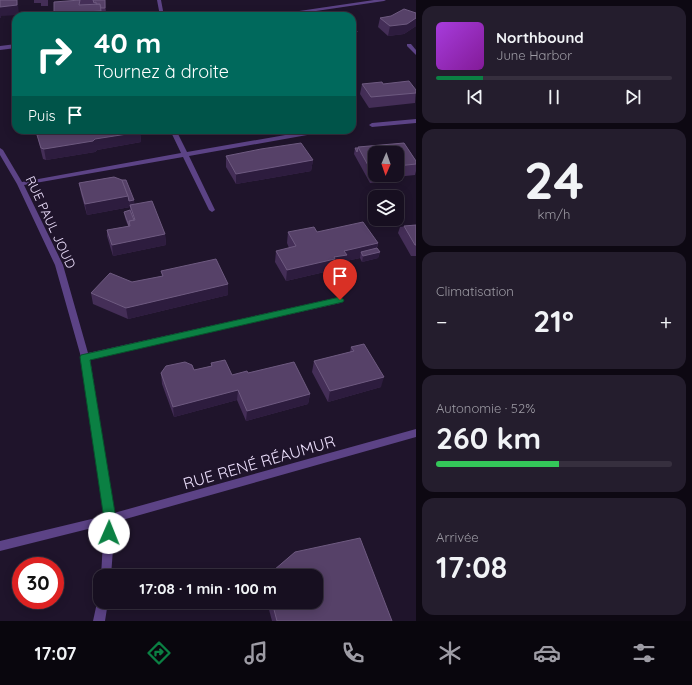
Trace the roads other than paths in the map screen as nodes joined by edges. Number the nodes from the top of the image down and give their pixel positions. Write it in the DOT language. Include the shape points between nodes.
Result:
graph roads {
  1 [pos="159,0"];
  2 [pos="384,0"];
  3 [pos="161,12"];
  4 [pos="300,12"];
  5 [pos="409,45"];
  6 [pos="12,46"];
  7 [pos="0,48"];
  8 [pos="416,53"];
  9 [pos="416,121"];
  10 [pos="372,125"];
  11 [pos="175,134"];
  12 [pos="302,134"];
  13 [pos="0,150"];
  14 [pos="185,155"];
  15 [pos="20,184"];
  16 [pos="212,210"];
  17 [pos="340,300"];
  18 [pos="85,357"];
  19 [pos="416,433"];
  20 [pos="110,519"];
  21 [pos="0,546"];
  22 [pos="106,569"];
  23 [pos="101,609"];
  24 [pos="99,621"];
  1 -- 3 [label="street"];
  2 -- 4 [label="street"];
  5 -- 8 [label="street"];
  6 -- 7 [label="street"];
  9 -- 10 [label="street"];
  11 -- 14 [label="street"];
  12 -- 14 [label="street"];
  13 -- 15 [label="street, RUE PAUL JOUD"];
  14 -- 15 [label="street"];
  14 -- 16 [label="street"];
  15 -- 18 [label="street, RUE PAUL JOUD" via="58,265"];
  17 -- 18 [label="street"];
  18 -- 20 [label="street, RUE PAUL JOUD"];
  19 -- 20 [label="street, RUE RENÉ RÉAUMUR"];
  20 -- 21 [label="street, RUE RENÉ RÉAUMUR"];
  20 -- 22 [label="street, RUE PAUL JOUD"];
  23 -- 24 [label="street"];
}
